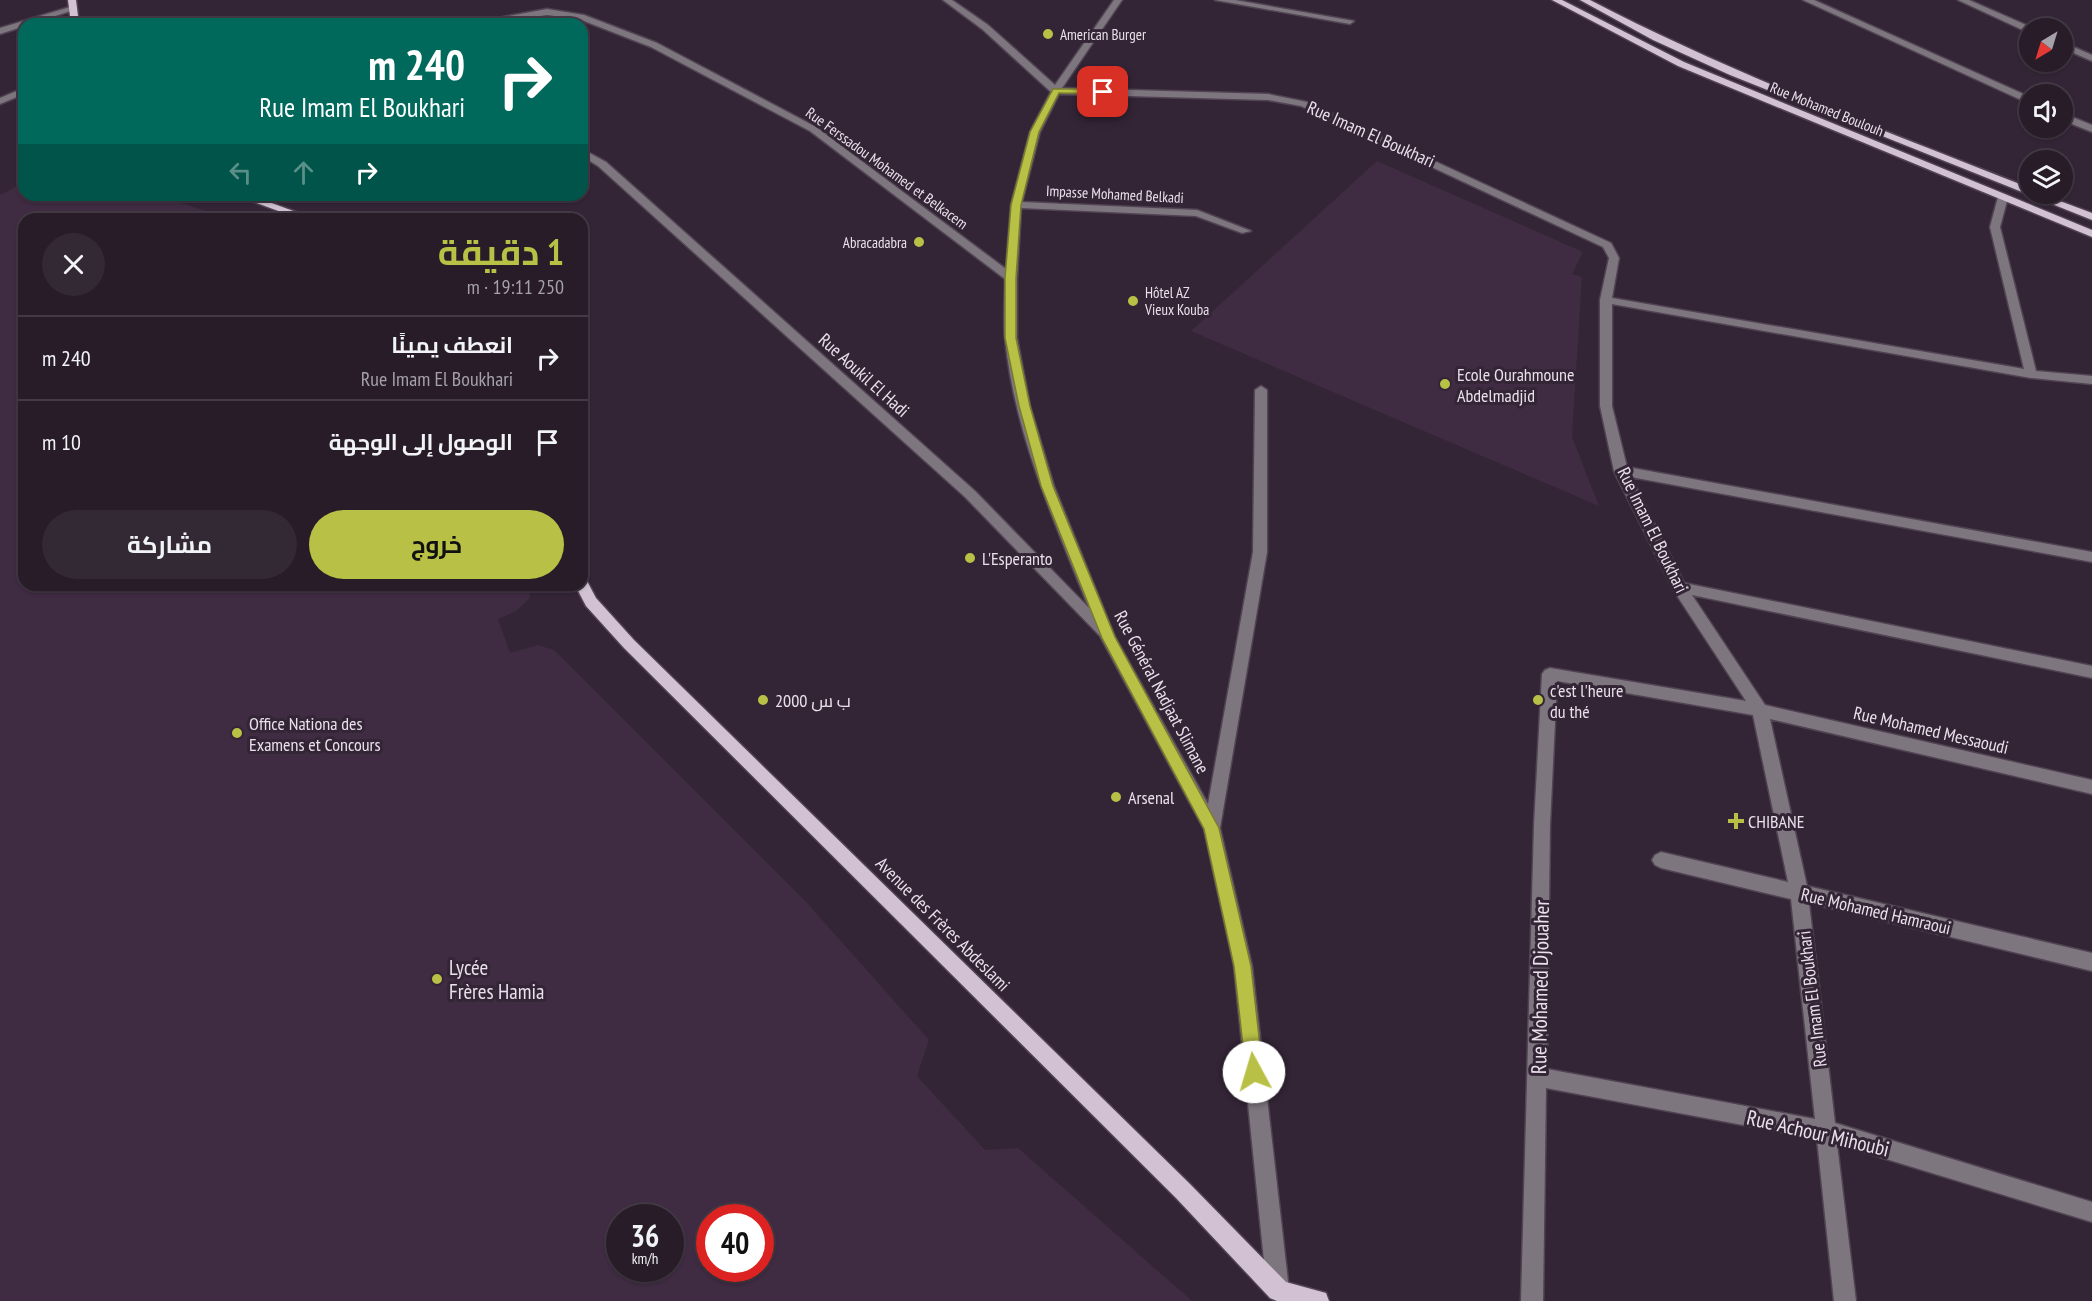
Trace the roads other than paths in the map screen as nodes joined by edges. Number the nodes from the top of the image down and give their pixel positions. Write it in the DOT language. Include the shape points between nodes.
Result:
graph roads {
  1 [pos="947,0"];
  2 [pos="1118,0"];
  3 [pos="1219,0"];
  4 [pos="1556,0"];
  5 [pos="1584,0"];
  6 [pos="1807,0"];
  7 [pos="1962,0"];
  8 [pos="73,5"];
  9 [pos="39,18"];
  10 [pos="508,18"];
  11 [pos="584,18"];
  12 [pos="588,20"];
  13 [pos="1350,21"];
  14 [pos="2019,25"];
  15 [pos="18,26"];
  16 [pos="0,31"];
  17 [pos="2073,50"];
  18 [pos="2092,58"];
  19 [pos="1056,91"];
  20 [pos="18,94"];
  21 [pos="2019,96"];
  22 [pos="0,101"];
  23 [pos="2073,121"];
  24 [pos="2092,129"];
  25 [pos="588,156"];
  26 [pos="2019,188"];
  27 [pos="2003,197"];
  28 [pos="258,201"];
  29 [pos="2059,204"];
  30 [pos="1016,205"];
  31 [pos="292,213"];
  32 [pos="2092,217"];
  33 [pos="1246,231"];
  34 [pos="2092,234"];
  35 [pos="1011,278"];
  36 [pos="1606,300"];
  37 [pos="2031,374"];
  38 [pos="2092,380"];
  39 [pos="1261,390"];
  40 [pos="1621,471"];
  41 [pos="2092,557"];
  42 [pos="1678,587"];
  43 [pos="585,591"];
  44 [pos="1108,638"];
  45 [pos="2092,672"];
  46 [pos="1550,674"];
  47 [pos="1760,710"];
  48 [pos="2092,787"];
  49 [pos="1212,828"];
  50 [pos="1661,860"];
  51 [pos="1799,892"];
  52 [pos="2092,962"];
  53 [pos="1538,1077"];
  54 [pos="1828,1131"];
  55 [pos="2092,1212"];
  56 [pos="1278,1290"];
  57 [pos="1298,1301"];
  58 [pos="1318,1301"];
  59 [pos="1532,1301"];
  60 [pos="1845,1301"];
  1 -- 19 [label="street" via="985,27"];
  2 -- 19 [label="street, Rue Général Nadjaat Slimane"];
  3 -- 13 [label="street"];
  4 -- 27 [label="main road, Rue Mohamed Boulouh" via="1681,64"];
  5 -- 26 [label="main road" via="1733,73"];
  6 -- 21 [label="street"];
  7 -- 14 [label="street"];
  8 -- 9 [label="street"];
  10 -- 11 [label="street, Rue Ferssadou Mohamed et Belkacem" via="547,12"];
  12 -- 35 [label="street, Rue Ferssadou Mohamed et Belkacem" via="654,45 813,129"];
  15 -- 16 [label="street"];
  17 -- 18 [label="street"];
  19 -- 30 [label="street, Rue Général Nadjaat Slimane" via="1035,132"];
  19 -- 36 [label="street, Rue Imam El Boukhari" via="1268,97 1304,104 1607,245 1614,258"];
  20 -- 22 [label="street"];
  23 -- 24 [label="street"];
  25 -- 44 [label="street, Rue Aoukil El Hadi" via="970,494"];
  27 -- 34 [label="main road, Rue Mohamed Boulouh"];
  27 -- 37 [label="street" via="1995,227"];
  28 -- 31 [label="main road"];
  29 -- 32 [label="main road"];
  30 -- 33 [label="street, Impasse Mohamed Belkadi" via="1197,213"];
  30 -- 35 [label="street, Rue Général Nadjaat Slimane"];
  35 -- 44 [label="street, Rue Général Nadjaat Slimane" via="1011,338 1024,406 1047,486"];
  36 -- 37 [label="street"];
  36 -- 40 [label="street, Rue Imam El Boukhari" via="1606,406"];
  37 -- 38 [label="street"];
  39 -- 49 [label="street" via="1260,552"];
  40 -- 41 [label="street"];
  40 -- 42 [label="street, Rue Imam El Boukhari"];
  42 -- 45 [label="street"];
  42 -- 47 [label="street, Rue Imam El Boukhari"];
  43 -- 56 [label="main road, Avenue des Frères Abdeslami" via="629,644 1183,1191"];
  44 -- 49 [label="street, Rue Général Nadjaat Slimane"];
  46 -- 47 [label="street, Rue Mohamed Messaoudi"];
  46 -- 53 [label="street, Rue Mohamed Djouaher" via="1542,825"];
  47 -- 48 [label="street, Rue Mohamed Messaoudi"];
  47 -- 51 [label="street, Rue Imam El Boukhari"];
  49 -- 56 [label="street, Rue Général Nadjaat Slimane" via="1243,966"];
  50 -- 51 [label="street, Rue Mohamed Hamraoui"];
  51 -- 52 [label="street, Rue Mohamed Hamraoui"];
  51 -- 54 [label="street, Rue Imam El Boukhari"];
  53 -- 54 [label="street, Rue Achour Mihoubi"];
  53 -- 59 [label="street, Rue Mohamed Djouaher"];
  54 -- 55 [label="street, Rue Achour Mihoubi"];
  54 -- 60 [label="street, Rue Imam El Boukhari"];
  56 -- 57 [label="main road"];
  56 -- 58 [label="main road"];
}
